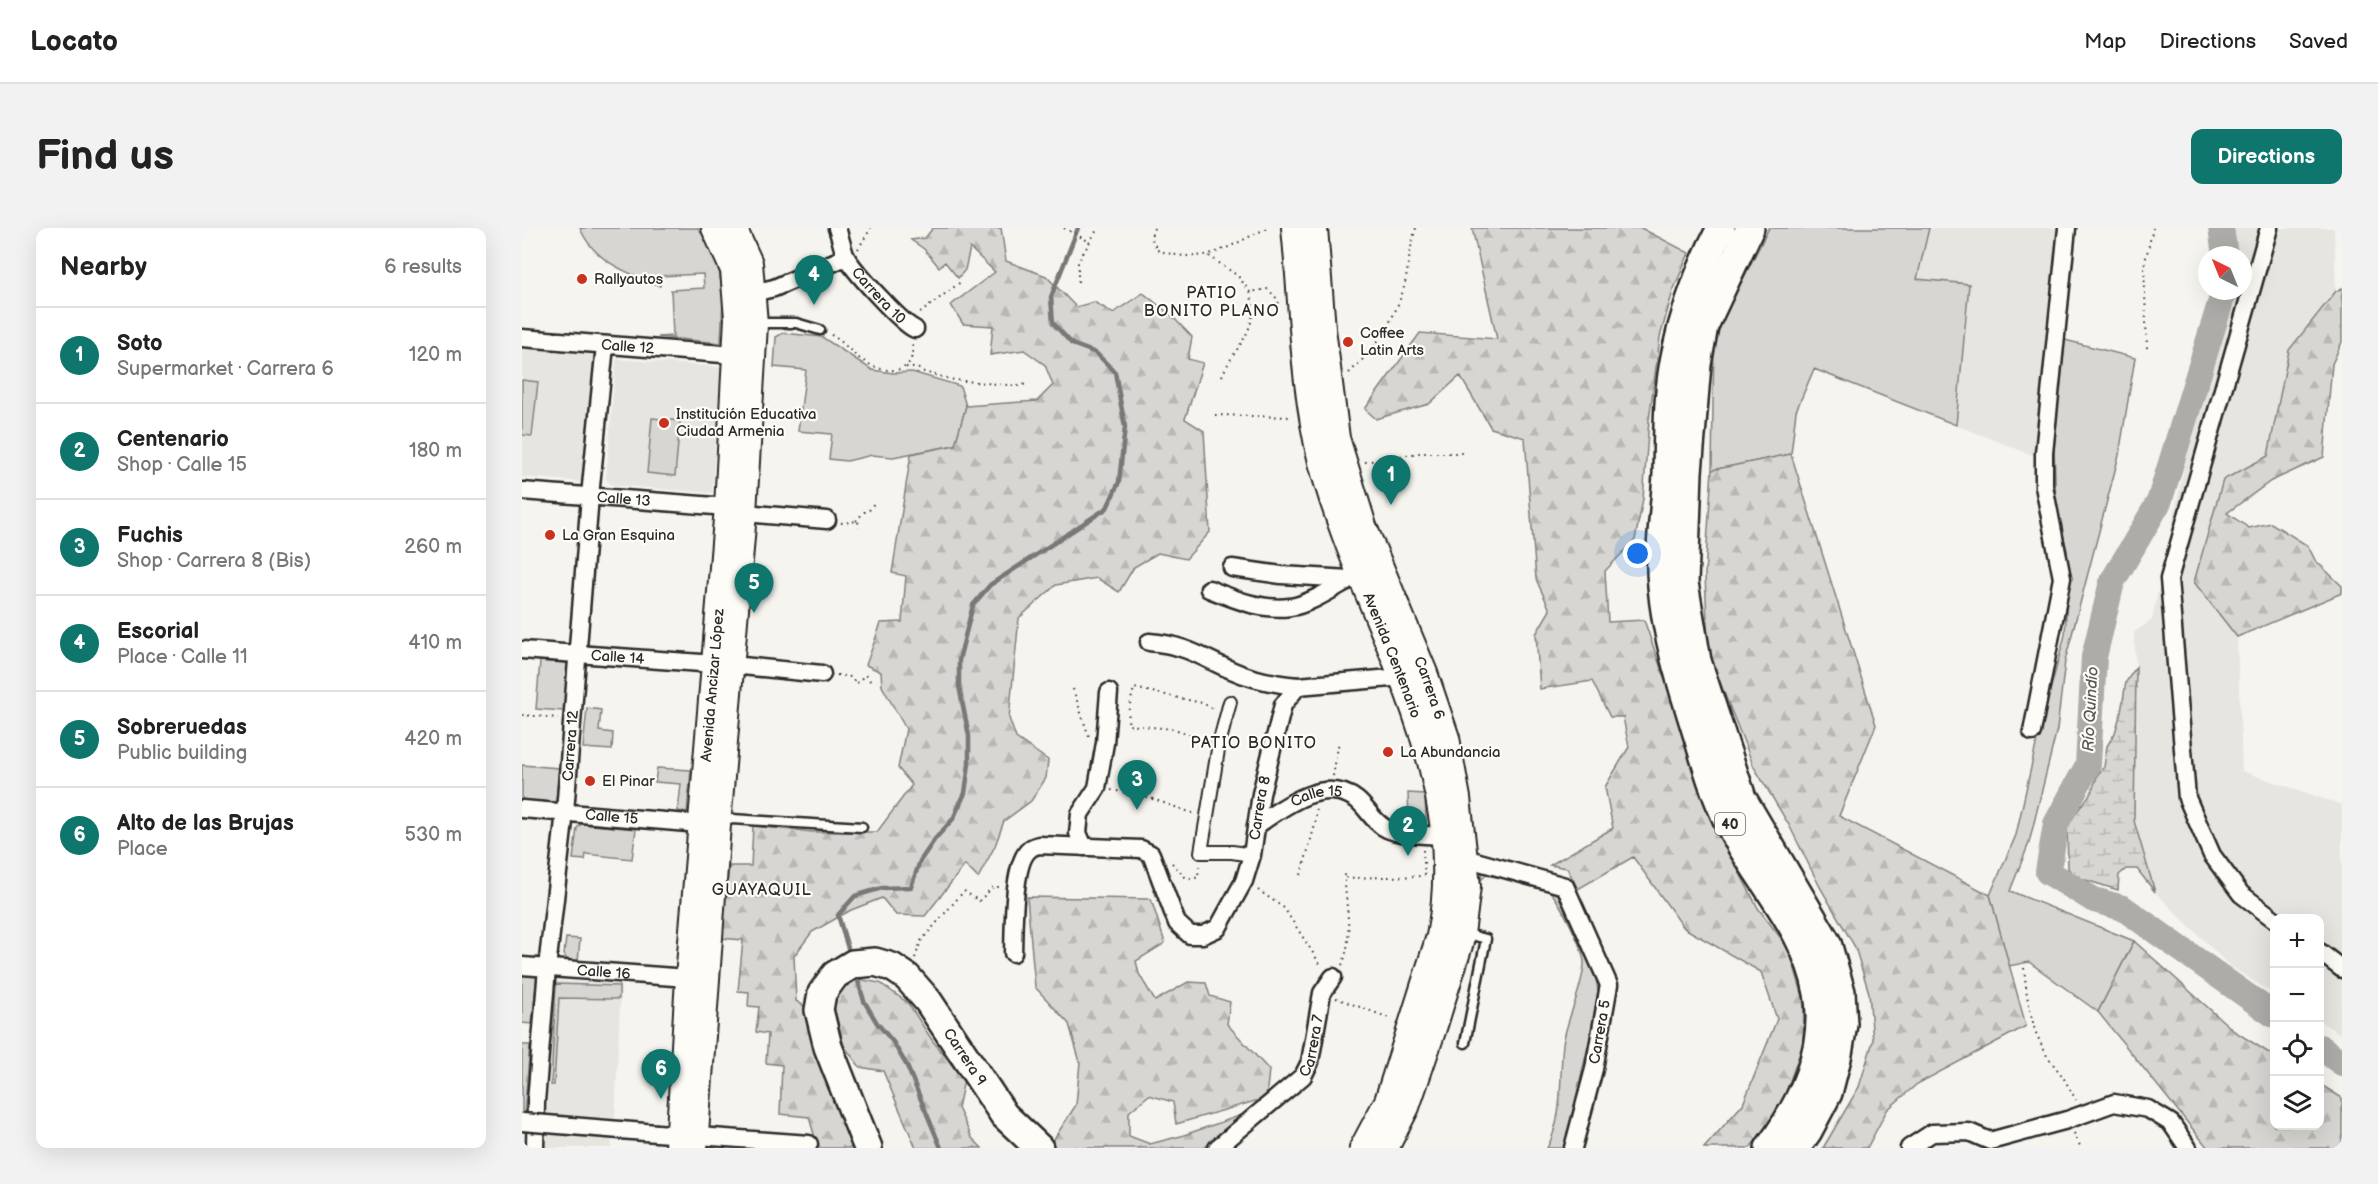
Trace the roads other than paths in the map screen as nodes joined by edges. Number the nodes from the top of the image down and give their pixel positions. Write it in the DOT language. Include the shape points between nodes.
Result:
graph roads {
  1 [pos="714,228"];
  2 [pos="734,228"];
  3 [pos="837,228"];
  4 [pos="1294,228"];
  5 [pos="1315,228"];
  6 [pos="1721,228"];
  7 [pos="1750,228"];
  8 [pos="2067,228"];
  9 [pos="2270,228"];
  10 [pos="846,257"];
  11 [pos="753,293"];
  12 [pos="755,324"];
  13 [pos="915,329"];
  14 [pos="820,330"];
  15 [pos="522,338"];
  16 [pos="605,345"];
  17 [pos="735,355"];
  18 [pos="522,491"];
  19 [pos="590,496"];
  20 [pos="736,510"];
  21 [pos="828,520"];
  22 [pos="1232,568"];
  23 [pos="1356,577"];
  24 [pos="1209,589"];
  25 [pos="1149,642"];
  26 [pos="522,650"];
  27 [pos="578,653"];
  28 [pos="723,665"];
  29 [pos="822,674"];
  30 [pos="1403,677"];
  31 [pos="1298,686"];
  32 [pos="1109,692"];
  33 [pos="1230,702"];
  34 [pos="2032,732"];
  35 [pos="522,809"];
  36 [pos="565,812"];
  37 [pos="709,825"];
  38 [pos="1256,826"];
  39 [pos="862,828"];
  40 [pos="1084,847"];
  41 [pos="1450,851"];
  42 [pos="1252,855"];
  43 [pos="1565,886"];
  44 [pos="2270,916"];
  45 [pos="1462,933"];
  46 [pos="1013,952"];
  47 [pos="2324,956"];
  48 [pos="522,966"];
  49 [pos="547,968"];
  50 [pos="2342,969"];
  51 [pos="1333,977"];
  52 [pos="688,978"];
  53 [pos="1465,1043"];
  54 [pos="522,1122"];
  55 [pos="681,1140"];
  56 [pos="809,1144"];
  57 [pos="535,1148"];
  58 [pos="868,1148"];
  59 [pos="1039,1148"];
  60 [pos="1217,1148"];
  61 [pos="1362,1148"];
  62 [pos="1386,1148"];
  63 [pos="1574,1148"];
  64 [pos="1769,1148"];
  65 [pos="1796,1148"];
  66 [pos="1909,1148"];
  67 [pos="2188,1148"];
  1 -- 17 [label="main road, Avenida Ancizar López" via="733,270"];
  2 -- 11 [label="main road, Avenida Ancizar López" via="750,263"];
  3 -- 10 [label="street"];
  4 -- 23 [label="main road, Avenida Centenario" via="1312,422"];
  5 -- 41 [label="main road, Carrera 6" via="1337,438 1364,526 1425,673 1447,738 1458,798"];
  6 -- 64 [label="main road, 40" via="1696,286 1676,353 1668,419 1662,584 1674,658 1722,810 1808,953 1818,994 1815,1054 1806,1086"];
  7 -- 65 [label="main road" via="1704,326 1688,472 1684,583 1697,661 1742,798 1827,943 1841,992 1843,1024 1828,1093"];
  8 -- 34 [label="street" via="2044,453 2044,486 2062,578"];
  9 -- 44 [label="street" via="2169,579 2187,798 2212,855 2241,894"];
  10 -- 11 [label="street"];
  10 -- 13 [label="street, Carrera 10" via="882,299"];
  11 -- 12 [label="main road, Avenida Ancizar López"];
  12 -- 14 [label="lane" via="796,323"];
  12 -- 20 [label="main road, Avenida Ancizar López"];
  15 -- 16 [label="street, Calle 12"];
  16 -- 17 [label="street, Calle 12"];
  16 -- 19 [label="street, Carrera 12"];
  17 -- 20 [label="main road, Avenida Ancizar López"];
  18 -- 19 [label="street, Calle 13"];
  19 -- 20 [label="street, Calle 13"];
  19 -- 27 [label="street, Carrera 12"];
  20 -- 21 [label="street, Calle 13"];
  20 -- 28 [label="main road, Avenida Ancizar López"];
  22 -- 23 [label="street" via="1281,575"];
  23 -- 24 [label="street" via="1292,607 1264,607"];
  23 -- 30 [label="main road, Avenida Centenario"];
  25 -- 31 [label="street" via="1185,647 1233,671"];
  26 -- 27 [label="street, Calle 14"];
  27 -- 28 [label="street, Calle 14"];
  27 -- 36 [label="street, Carrera 12"];
  28 -- 29 [label="street, Calle 14"];
  28 -- 37 [label="main road, Avenida Ancizar López"];
  30 -- 31 [label="street"];
  30 -- 41 [label="main road, Avenida Centenario" via="1427,747"];
  31 -- 38 [label="street, Carrera 8" via="1283,705 1260,794"];
  32 -- 40 [label="street" via="1097,788 1080,814 1078,833"];
  33 -- 42 [label="street" via="1201,852"];
  35 -- 36 [label="street, Calle 15"];
  36 -- 37 [label="street, Calle 15"];
  36 -- 49 [label="street, Carrera 12"];
  37 -- 39 [label="lane" via="732,819"];
  37 -- 52 [label="main road, Avenida Ancizar López"];
  37 -- 55 [label="main road, Avenida Ancizar López"];
  38 -- 41 [label="street, Calle 15" via="1280,809 1318,792 1336,790 1359,801 1384,828"];
  38 -- 42 [label="street, Carrera 8"];
  40 -- 42 [label="street, Carrera 8" via="1142,849 1151,854 1177,923 1190,935 1203,935 1218,928 1244,881"];
  40 -- 46 [label="street" via="1039,845 1029,849 1020,865"];
  41 -- 43 [label="street, Calle 15"];
  41 -- 45 [label="main road, Carrera 6" via="1468,886"];
  41 -- 61 [label="main road, Avenida Centenario" via="1439,936 1412,1028 1387,1101"];
  43 -- 63 [label="street, Carrera 5" via="1608,985 1594,1069"];
  45 -- 53 [label="lane" via="1486,939"];
  45 -- 62 [label="main road, Carrera 6" via="1407,1107"];
  47 -- 50 [label="street"];
  48 -- 49 [label="street, Calle 16"];
  49 -- 52 [label="street, Calle 16"];
  49 -- 57 [label="street, Carrera 12"];
  51 -- 60 [label="street, Carrera 7" via="1322,993 1310,1062 1303,1076"];
  52 -- 55 [label="main road, Avenida Ancizar López"];
  54 -- 55 [label="street, bridge"];
  55 -- 56 [label="street"];
  58 -- 59 [label="main road, Carrera 9" via="819,1010 822,993 835,975 853,964 875,962 899,972 928,1001 1004,1115"];
  66 -- 67 [label="street" via="1932,1133 1970,1132 1990,1141 2114,1102 2148,1109 2171,1123"];
}
